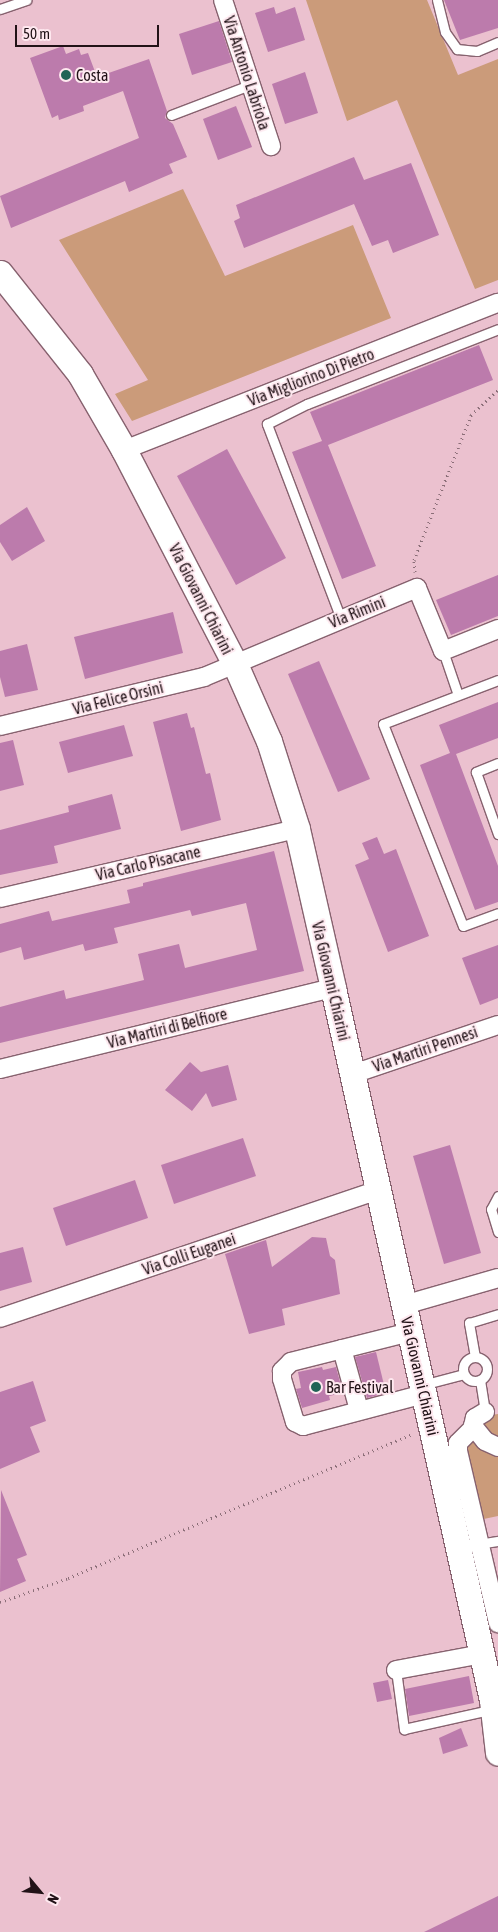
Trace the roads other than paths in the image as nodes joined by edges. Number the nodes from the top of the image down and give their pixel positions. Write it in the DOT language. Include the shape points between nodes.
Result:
graph roads {
  1 [pos="26,0"];
  2 [pos="223,0"];
  3 [pos="437,0"];
  4 [pos="0,9"];
  5 [pos="498,42"];
  6 [pos="252,84"];
  7 [pos="171,115"];
  8 [pos="271,146"];
  9 [pos="0,273"];
  10 [pos="498,304"];
  11 [pos="498,329"];
  12 [pos="124,450"];
  13 [pos="341,619"];
  14 [pos="498,629"];
  15 [pos="443,651"];
  16 [pos="235,664"];
  17 [pos="498,680"];
  18 [pos="458,695"];
  19 [pos="0,726"];
  20 [pos="498,763"];
  21 [pos="297,829"];
  22 [pos="498,834"];
  23 [pos="0,898"];
  24 [pos="498,913"];
  25 [pos="333,988"];
  26 [pos="498,1025"];
  27 [pos="0,1068"];
  28 [pos="352,1074"];
  29 [pos="378,1190"];
  30 [pos="498,1196"];
  31 [pos="498,1232"];
  32 [pos="498,1278"];
  33 [pos="404,1305"];
  34 [pos="498,1314"];
  35 [pos="0,1318"];
  36 [pos="410,1332"];
  37 [pos="342,1349"];
  38 [pos="475,1357"];
  39 [pos="464,1374"];
  40 [pos="480,1380"];
  41 [pos="423,1389"];
  42 [pos="359,1410"];
  43 [pos="485,1412"];
  44 [pos="474,1427"];
  45 [pos="498,1446"];
  46 [pos="479,1544"];
  47 [pos="498,1623"];
  48 [pos="482,1654"];
  49 [pos="396,1670"];
  50 [pos="493,1710"];
  51 [pos="498,1752"];
  1 -- 4 [label="lane"];
  2 -- 6 [label="street, Via Antonio Labriola"];
  3 -- 5 [label="lane" via="445,32 457,49 477,50"];
  6 -- 7 [label="lane"];
  6 -- 8 [label="street, Via Antonio Labriola"];
  9 -- 12 [label="main road, Via Giovanni Chiarini" via="80,374"];
  10 -- 12 [label="street, Via Migliorino Di Pietro"];
  11 -- 13 [label="lane" via="307,404 266,424"];
  12 -- 16 [label="main road, Via Giovanni Chiarini"];
  13 -- 15 [label="street, Via Rimini" via="417,588"];
  13 -- 16 [label="street, Via Rimini"];
  14 -- 15 [label="street"];
  15 -- 18 [label="lane"];
  16 -- 19 [label="street, Via Felice Orsini" via="204,677"];
  16 -- 21 [label="main road, Via Giovanni Chiarini" via="269,741"];
  17 -- 18 [label="lane"];
  18 -- 24 [label="lane" via="383,724 463,926"];
  20 -- 22 [label="lane" via="476,772"];
  21 -- 23 [label="street, Via Carlo Pisacane"];
  21 -- 25 [label="main road, Via Giovanni Chiarini"];
  25 -- 27 [label="street, Via Martiri di Belfiore"];
  25 -- 28 [label="main road, Via Giovanni Chiarini"];
  26 -- 28 [label="street, Via Martiri Pennesi"];
  28 -- 29 [label="main road, Via Giovanni Chiarini"];
  29 -- 33 [label="main road, Via Giovanni Chiarini"];
  29 -- 35 [label="street, Via Colli Euganei"];
  30 -- 31 [label="lane" via="491,1210"];
  32 -- 33 [label="street"];
  33 -- 36 [label="main road, Via Giovanni Chiarini"];
  34 -- 38 [label="lane" via="469,1323"];
  36 -- 37 [label="street"];
  36 -- 41 [label="main road, Via Giovanni Chiarini"];
  37 -- 42 [label="street"];
  37 -- 42 [label="street" via="286,1366 282,1379 294,1422 303,1426"];
  38 -- 39 [label="lane" via="465,1362"];
  38 -- 40 [label="lane" via="483,1360 487,1367"];
  39 -- 40 [label="lane" via="469,1379"];
  39 -- 41 [label="lane"];
  40 -- 43 [label="lane"];
  41 -- 42 [label="street"];
  41 -- 46 [label="main road, Via Giovanni Chiarini" via="431,1426"];
  43 -- 44 [label="street" via="475,1418"];
  44 -- 45 [label="street" via="485,1442"];
  44 -- 46 [label="street" via="458,1443 458,1451"];
  46 -- 47 [label="street"];
  46 -- 48 [label="main road, Via Giovanni Chiarini"];
  48 -- 49 [label="street"];
  48 -- 50 [label="main road, Via Giovanni Chiarini"];
  49 -- 50 [label="lane" via="404,1729"];
  50 -- 51 [label="main road, Via Giovanni Chiarini"];
}
